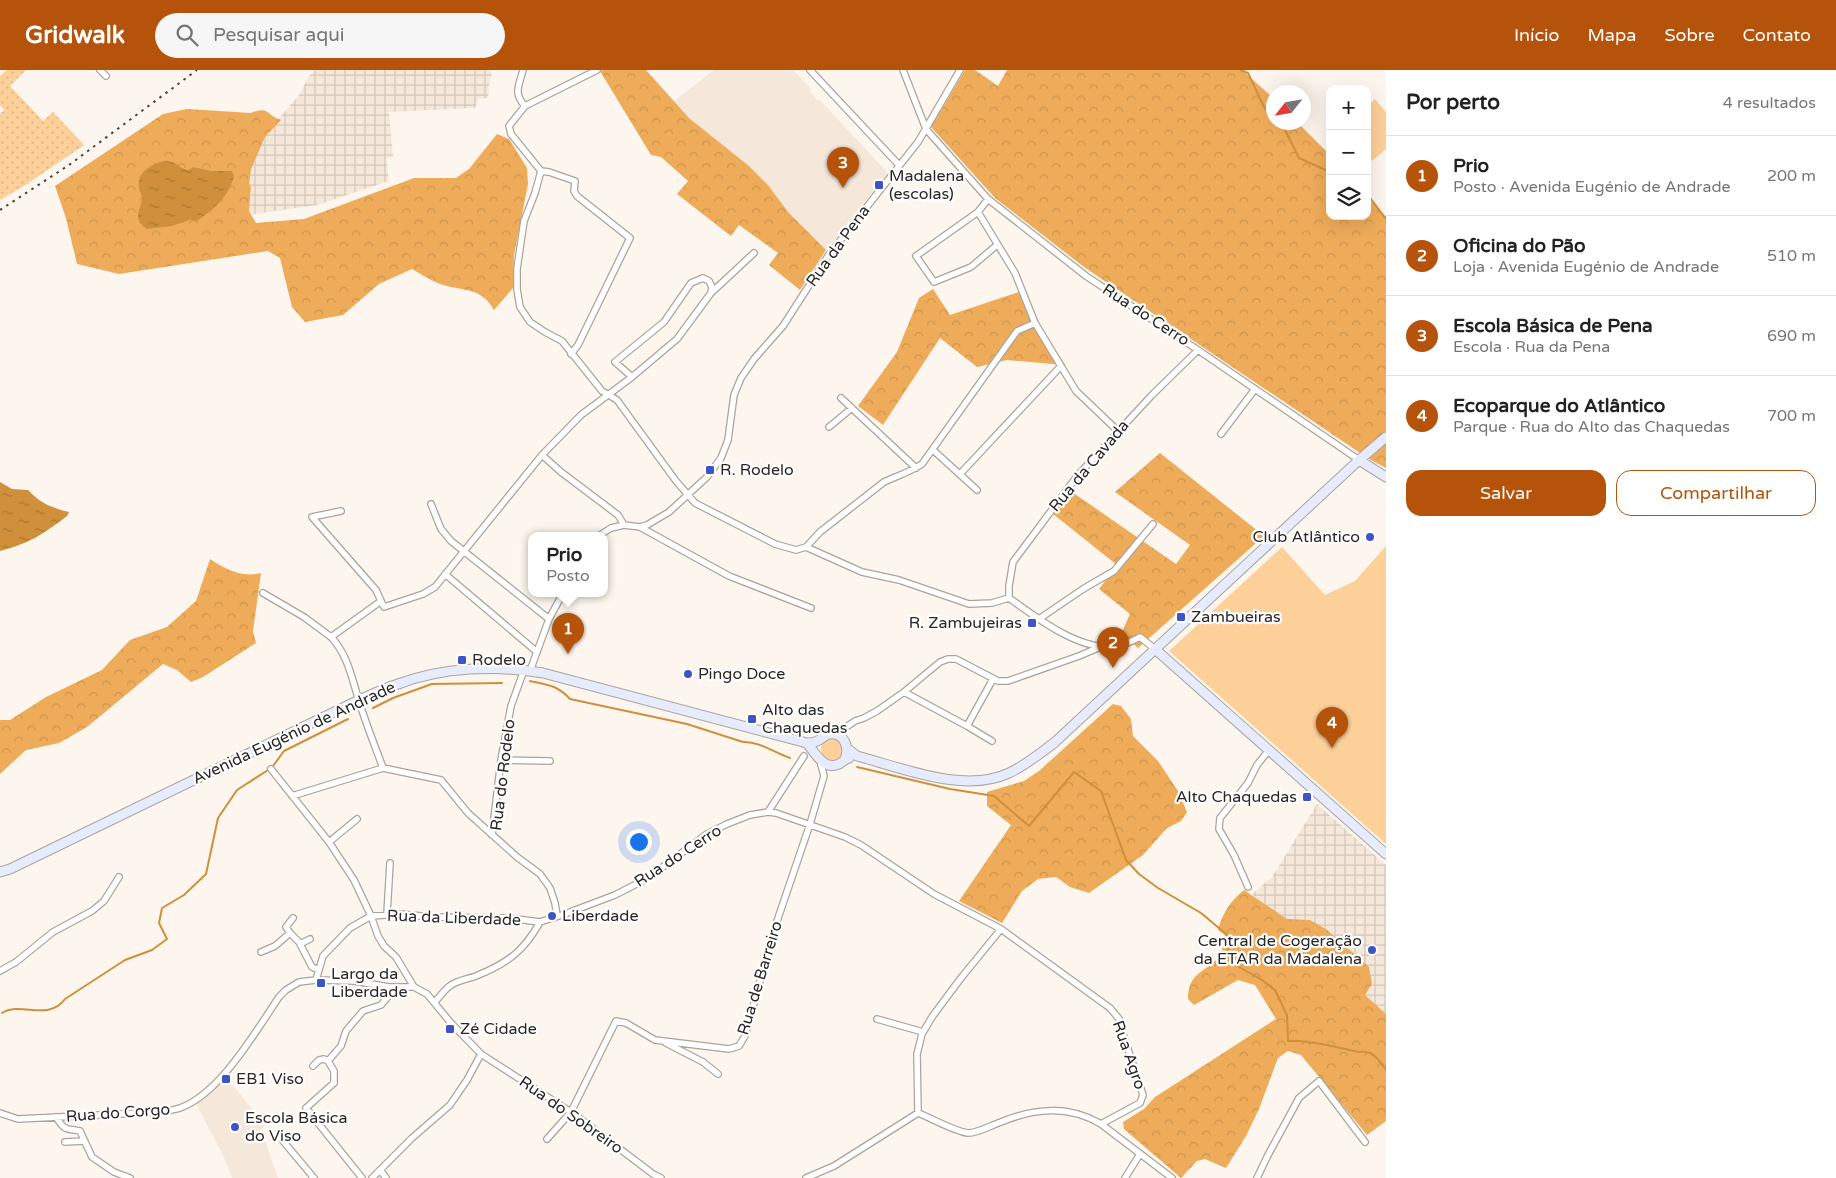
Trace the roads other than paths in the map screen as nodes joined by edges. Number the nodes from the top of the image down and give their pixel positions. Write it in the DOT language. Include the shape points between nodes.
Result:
graph roads {
  1 [pos="100,70"];
  2 [pos="523,70"];
  3 [pos="597,70"];
  4 [pos="810,70"];
  5 [pos="903,70"];
  6 [pos="960,70"];
  7 [pos="106,76"];
  8 [pos="525,106"];
  9 [pos="926,129"];
  10 [pos="899,165"];
  11 [pos="541,171"];
  12 [pos="988,199"];
  13 [pos="978,212"];
  14 [pos="997,245"];
  15 [pos="754,253"];
  16 [pos="711,293"];
  17 [pos="1034,323"];
  18 [pos="1198,350"];
  19 [pos="571,354"];
  20 [pos="1061,366"];
  21 [pos="632,377"];
  22 [pos="1254,389"];
  23 [pos="608,395"];
  24 [pos="841,398"];
  25 [pos="852,408"];
  26 [pos="829,427"];
  27 [pos="1118,431"];
  28 [pos="1221,434"];
  29 [pos="1386,437"];
  30 [pos="933,450"];
  31 [pos="542,455"];
  32 [pos="1359,460"];
  33 [pos="916,468"];
  34 [pos="960,474"];
  35 [pos="1386,478"];
  36 [pos="978,490"];
  37 [pos="687,495"];
  38 [pos="430,504"];
  39 [pos="341,511"];
  40 [pos="1153,524"];
  41 [pos="624,525"];
  42 [pos="640,528"];
  43 [pos="604,532"];
  44 [pos="806,547"];
  45 [pos="464,552"];
  46 [pos="445,574"];
  47 [pos="263,593"];
  48 [pos="561,597"];
  49 [pos="1009,598"];
  50 [pos="381,601"];
  51 [pos="811,608"];
  52 [pos="550,619"];
  53 [pos="1039,619"];
  54 [pos="331,637"];
  55 [pos="1100,647"];
  56 [pos="1155,649"];
  57 [pos="537,652"];
  58 [pos="527,670"];
  59 [pos="993,679"];
  60 [pos="904,692"];
  61 [pos="359,700"];
  62 [pos="848,726"];
  63 [pos="967,726"];
  64 [pos="836,734"];
  65 [pos="818,741"];
  66 [pos="992,741"];
  67 [pos="807,743"];
  68 [pos="846,745"];
  69 [pos="1269,750"];
  70 [pos="804,756"];
  71 [pos="857,756"];
  72 [pos="818,757"];
  73 [pos="501,760"];
  74 [pos="550,761"];
  75 [pos="841,762"];
  76 [pos="383,768"];
  77 [pos="272,769"];
  78 [pos="824,776"];
  79 [pos="292,796"];
  80 [pos="768,812"];
  81 [pos="357,819"];
  82 [pos="810,824"];
  83 [pos="492,835"];
  84 [pos="328,842"];
  85 [pos="1386,854"];
  86 [pos="390,863"];
  87 [pos="0,872"];
  88 [pos="119,877"];
  89 [pos="1248,887"];
  90 [pos="387,914"];
  91 [pos="371,916"];
  92 [pos="557,916"];
  93 [pos="293,918"];
  94 [pos="540,922"];
  95 [pos="1001,929"];
  96 [pos="290,933"];
  97 [pos="310,939"];
  98 [pos="300,944"];
  99 [pos="261,952"];
  100 [pos="319,970"];
  101 [pos="0,972"];
  102 [pos="316,980"];
  103 [pos="396,987"];
  104 [pos="414,987"];
  105 [pos="435,1002"];
  106 [pos="877,1019"];
  107 [pos="923,1032"];
  108 [pos="664,1041"];
  109 [pos="481,1054"];
  110 [pos="328,1061"];
  111 [pos="313,1066"];
  112 [pos="718,1074"];
  113 [pos="571,1112"];
  114 [pos="0,1113"];
  115 [pos="918,1114"];
  116 [pos="56,1117"];
  117 [pos="1101,1124"];
  118 [pos="547,1139"];
  119 [pos="84,1141"];
  120 [pos="283,1141"];
  121 [pos="65,1142"];
  122 [pos="1365,1142"];
  123 [pos="1140,1154"];
  124 [pos="380,1170"];
  125 [pos="652,1176"];
  126 [pos="130,1178"];
  127 [pos="312,1178"];
  128 [pos="362,1178"];
  129 [pos="372,1178"];
  130 [pos="386,1178"];
  131 [pos="661,1178"];
  132 [pos="806,1178"];
  133 [pos="1125,1178"];
  134 [pos="1172,1178"];
  135 [pos="1257,1178"];
  1 -- 7 [label="street"];
  2 -- 8 [label="street" via="517,91 518,99"];
  3 -- 8 [label="street"];
  4 -- 10 [label="street"];
  5 -- 9 [label="street"];
  6 -- 9 [label="street, Rua da Pena"];
  8 -- 11 [label="street" via="509,126 511,134"];
  9 -- 10 [label="street, Rua da Pena"];
  9 -- 12 [label="street, Rua do Cerro"];
  10 -- 37 [label="street, Rua da Pena" via="828,256 783,326 741,378 734,395 728,440 721,458 707,477"];
  11 -- 19 [label="street" via="519,245 520,307 530,322 562,341"];
  11 -- 19 [label="street" via="575,181 577,196 630,238"];
  12 -- 13 [label="street"];
  12 -- 18 [label="street, Rua do Cerro" via="1086,276"];
  13 -- 14 [label="street"];
  13 -- 14 [label="street" via="916,256 934,282 970,267"];
  14 -- 17 [label="street" via="1015,273"];
  15 -- 16 [label="street"];
  16 -- 21 [label="street" via="677,339"];
  16 -- 21 [label="street" via="709,281 703,278 691,283 664,322 615,362"];
  17 -- 20 [label="street"];
  17 -- 30 [label="street" via="1017,331"];
  18 -- 22 [label="street, Rua do Cerro"];
  18 -- 27 [label="street, Rua da Cavada"];
  19 -- 23 [label="street"];
  20 -- 27 [label="street" via="1076,391"];
  20 -- 34 [label="street"];
  21 -- 23 [label="street"];
  22 -- 28 [label="street"];
  22 -- 32 [label="street, Rua do Cerro"];
  23 -- 31 [label="street" via="581,415"];
  23 -- 37 [label="street" via="626,410"];
  24 -- 25 [label="street"];
  25 -- 26 [label="street"];
  25 -- 33 [label="street"];
  27 -- 49 [label="street, Rua da Cavada" via="1078,475 1013,562"];
  29 -- 32 [label="main road"];
  30 -- 33 [label="street"];
  30 -- 34 [label="street"];
  31 -- 41 [label="street" via="618,515"];
  31 -- 45 [label="street"];
  32 -- 35 [label="main road, Rua do Cerro"];
  32 -- 56 [label="main road"];
  33 -- 44 [label="street" via="884,482 820,532"];
  34 -- 36 [label="street"];
  37 -- 42 [label="street" via="669,512"];
  37 -- 44 [label="street" via="695,504 775,544 796,550"];
  38 -- 45 [label="street" via="440,529"];
  39 -- 50 [label="street" via="312,517 376,590"];
  40 -- 53 [label="street" via="1114,571"];
  41 -- 42 [label="street"];
  41 -- 43 [label="street"];
  42 -- 51 [label="street" via="729,576"];
  44 -- 49 [label="street" via="862,572 899,580 969,604"];
  45 -- 46 [label="street"];
  45 -- 52 [label="street"];
  46 -- 50 [label="street" via="435,587 423,594 384,607"];
  46 -- 57 [label="street"];
  47 -- 54 [label="street"];
  48 -- 52 [label="street, Rua do Rodelo"];
  49 -- 53 [label="street"];
  50 -- 54 [label="street"];
  52 -- 57 [label="street, Rua do Rodelo"];
  53 -- 55 [label="street" via="1058,631"];
  54 -- 61 [label="street" via="350,668"];
  55 -- 56 [label="street" via="1116,646 1140,638"];
  55 -- 59 [label="street" via="1008,681"];
  56 -- 69 [label="main road"];
  56 -- 71 [label="main road" via="1054,743 1008,774 985,780 961,781"];
  57 -- 58 [label="street, Rua do Rodelo"];
  58 -- 61 [label="main road, Avenida Eugénio de Andrade" via="466,669 427,675"];
  58 -- 67 [label="main road, Avenida Eugénio de Andrade"];
  58 -- 73 [label="street, Rua do Rodelo" via="511,706"];
  59 -- 60 [label="street" via="956,659 948,659"];
  59 -- 63 [label="street"];
  60 -- 62 [label="street"];
  60 -- 63 [label="street"];
  61 -- 76 [label="street"];
  61 -- 87 [label="main road, Avenida Eugénio de Andrade"];
  62 -- 64 [label="street"];
  62 -- 68 [label="street"];
  63 -- 66 [label="street"];
  64 -- 65 [label="main road, Avenida Eugénio de Andrade" via="826,735"];
  64 -- 68 [label="main road"];
  65 -- 67 [label="main road, Avenida Eugénio de Andrade"];
  65 -- 72 [label="main road"];
  67 -- 72 [label="main road"];
  68 -- 71 [label="main road"];
  68 -- 75 [label="main road"];
  69 -- 85 [label="main road"];
  69 -- 89 [label="street" via="1220,818 1219,828"];
  70 -- 80 [label="street"];
  71 -- 75 [label="main road"];
  72 -- 75 [label="main road" via="827,765"];
  72 -- 78 [label="street"];
  73 -- 74 [label="street"];
  73 -- 83 [label="street, Rua do Rodelo"];
  75 -- 78 [label="street"];
  76 -- 79 [label="street"];
  76 -- 83 [label="street" via="441,780 468,813"];
  77 -- 79 [label="street"];
  78 -- 82 [label="street, Rua de Barreiro"];
  79 -- 84 [label="street"];
  80 -- 82 [label="street, Rua do Cerro"];
  80 -- 92 [label="street, Rua do Cerro" via="750,815 707,834 648,878"];
  81 -- 84 [label="street"];
  82 -- 95 [label="street, Rua do Cerro" via="861,845 934,894"];
  82 -- 108 [label="street, Rua de Barreiro" via="774,930 745,1036 739,1046 729,1048"];
  83 -- 92 [label="street, Rua do Rodelo" via="540,874 550,888"];
  84 -- 91 [label="street" via="354,880"];
  86 -- 90 [label="street"];
  88 -- 101 [label="street" via="104,901 92,911 53,932"];
  90 -- 91 [label="street, Rua da Liberdade"];
  90 -- 94 [label="street, Rua da Liberdade"];
  91 -- 100 [label="street, Rua da Liberdade" via="350,928 323,956"];
  91 -- 104 [label="street" via="384,946 396,957"];
  92 -- 94 [label="street, Rua do Cerro"];
  93 -- 96 [label="street" via="286,927"];
  94 -- 105 [label="street" via="518,953 489,971 459,980"];
  95 -- 107 [label="street"];
  95 -- 117 [label="street, Rua Agro" via="1110,1008 1120,1020 1143,1095 1140,1103"];
  96 -- 98 [label="street"];
  96 -- 99 [label="street" via="275,946"];
  97 -- 98 [label="street"];
  98 -- 100 [label="street" via="312,966"];
  100 -- 102 [label="street"];
  102 -- 103 [label="street, Rua do Corgo" via="354,980"];
  102 -- 116 [label="street, Rua do Corgo" via="299,982 279,997 232,1066 195,1101 161,1112"];
  103 -- 104 [label="street, Rua do Corgo"];
  103 -- 110 [label="street" via="381,1005 363,1011"];
  104 -- 105 [label="street"];
  105 -- 109 [label="street"];
  106 -- 107 [label="street"];
  107 -- 115 [label="street" via="917,1054"];
  108 -- 112 [label="street"];
  108 -- 113 [label="street, Rua de Barreiro" via="655,1040 626,1023 616,1021"];
  109 -- 113 [label="street, Rua do Sobreiro"];
  109 -- 124 [label="street" via="450,1105"];
  110 -- 111 [label="street" via="319,1060"];
  110 -- 128 [label="street" via="334,1071 334,1083 306,1108"];
  113 -- 118 [label="street"];
  113 -- 125 [label="street, Rua do Sobreiro"];
  114 -- 116 [label="street, Rua do Corgo" via="18,1119"];
  115 -- 117 [label="street" via="970,1133 1022,1113 1036,1111 1068,1112"];
  115 -- 132 [label="street" via="834,1166"];
  116 -- 119 [label="street" via="62,1128 80,1131"];
  117 -- 123 [label="street"];
  119 -- 121 [label="street"];
  119 -- 126 [label="street" via="92,1157"];
  120 -- 127 [label="street"];
  122 -- 135 [label="street" via="1319,1081 1299,1098"];
  123 -- 133 [label="street"];
  123 -- 134 [label="street"];
  124 -- 129 [label="street"];
  124 -- 130 [label="street"];
  125 -- 131 [label="street, Rua do Sobreiro"];
}
